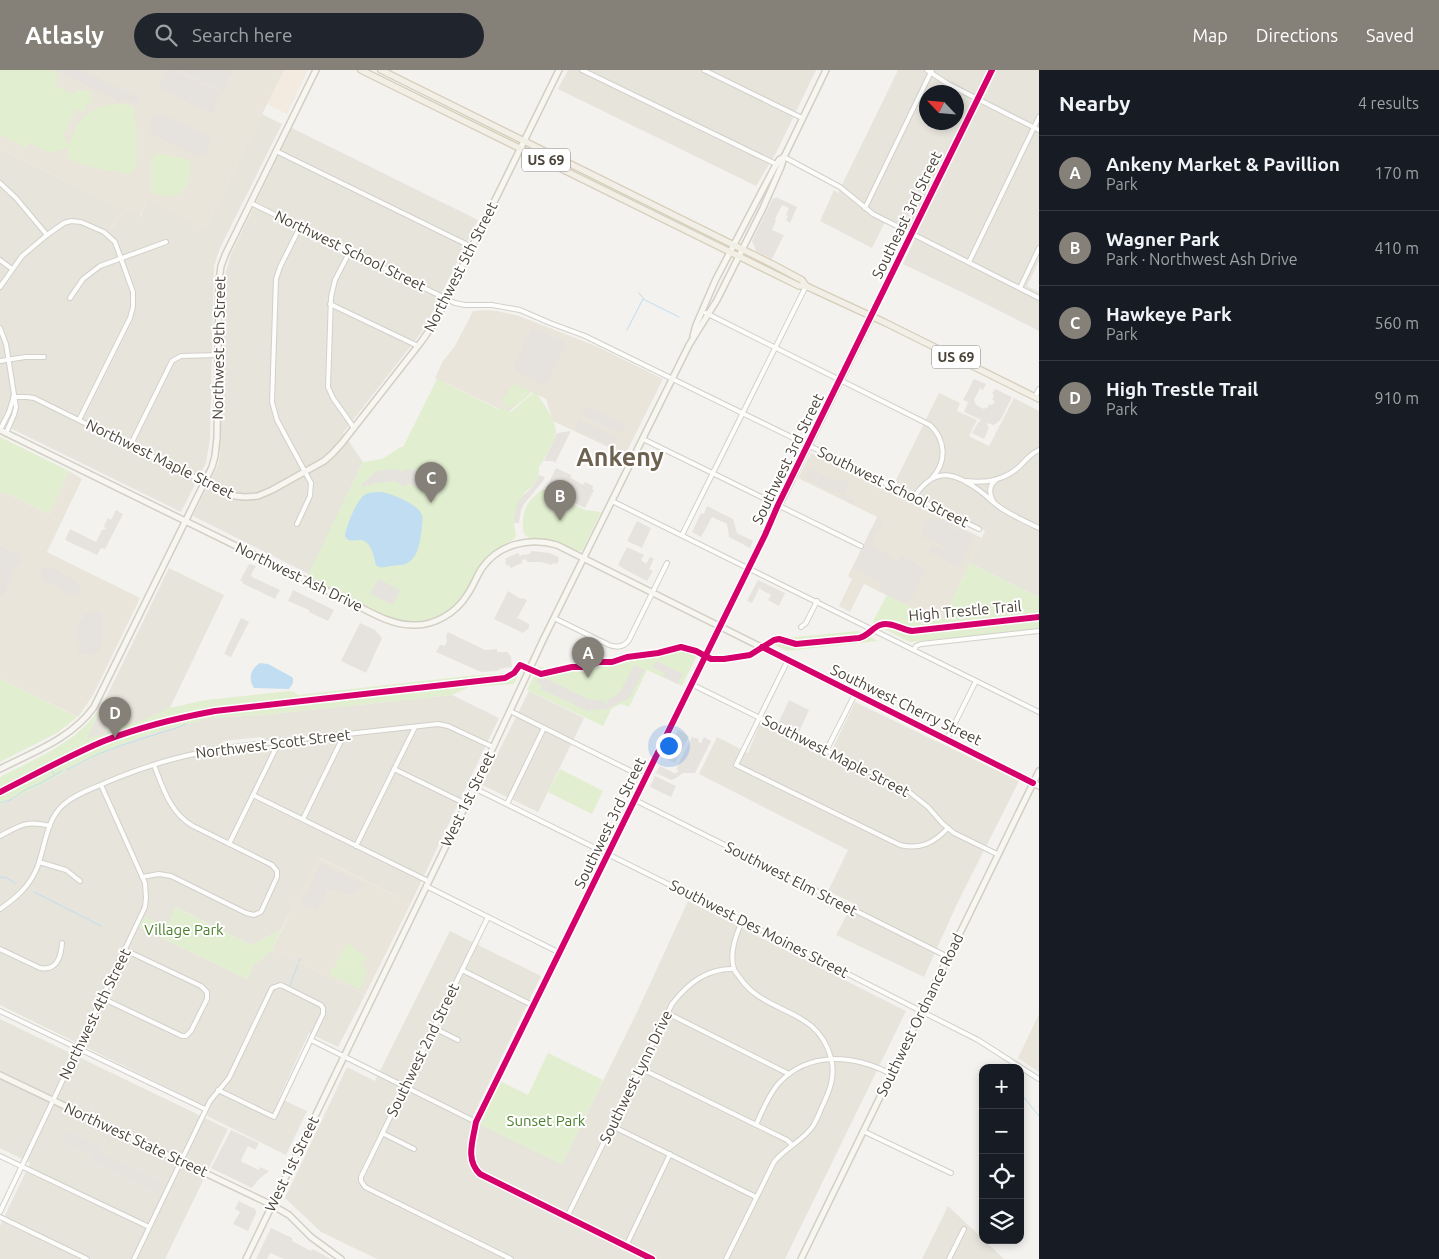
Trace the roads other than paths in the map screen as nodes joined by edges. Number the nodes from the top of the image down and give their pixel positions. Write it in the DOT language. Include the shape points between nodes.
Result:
graph roads {
  1 [pos="316,70"];
  2 [pos="361,70"];
  3 [pos="382,70"];
  4 [pos="559,70"];
  5 [pos="582,70"];
  6 [pos="704,70"];
  7 [pos="826,70"];
  8 [pos="992,70"];
  9 [pos="930,71"];
  10 [pos="978,99"];
  11 [pos="1039,116"];
  12 [pos="802,118"];
  13 [pos="1034,127"];
  14 [pos="1039,130"];
  15 [pos="524,141"];
  16 [pos="521,148"];
  17 [pos="276,151"];
  18 [pos="784,157"];
  19 [pos="776,164"];
  20 [pos="0,183"];
  21 [pos="250,203"];
  22 [pos="865,208"];
  23 [pos="300,227"];
  24 [pos="912,234"];
  25 [pos="47,235"];
  26 [pos="166,242"];
  27 [pos="472,247"];
  28 [pos="1039,248"];
  29 [pos="736,250"];
  30 [pos="350,251"];
  31 [pos="121,258"];
  32 [pos="0,260"];
  33 [pos="969,262"];
  34 [pos="12,269"];
  35 [pos="806,286"];
  36 [pos="0,287"];
  37 [pos="1020,288"];
  38 [pos="70,298"];
  39 [pos="446,298"];
  40 [pos="1039,298"];
  41 [pos="330,304"];
  42 [pos="702,312"];
  43 [pos="708,315"];
  44 [pos="872,316"];
  45 [pos="0,328"];
  46 [pos="692,340"];
  47 [pos="418,346"];
  48 [pos="776,348"];
  49 [pos="218,355"];
  50 [pos="44,357"];
  51 [pos="9,360"];
  52 [pos="0,361"];
  53 [pos="673,378"];
  54 [pos="841,380"];
  55 [pos="1039,389"];
  56 [pos="13,397"];
  57 [pos="1037,398"];
  58 [pos="743,412"];
  59 [pos="79,420"];
  60 [pos="354,428"];
  61 [pos="0,430"];
  62 [pos="6,433"];
  63 [pos="643,438"];
  64 [pos="808,445"];
  65 [pos="130,446"];
  66 [pos="1039,450"];
  67 [pos="942,462"];
  68 [pos="305,471"];
  69 [pos="713,473"];
  70 [pos="950,476"];
  71 [pos="932,478"];
  72 [pos="960,479"];
  73 [pos="998,479"];
  74 [pos="204,482"];
  75 [pos="914,497"];
  76 [pos="612,500"];
  77 [pos="995,504"];
  78 [pos="778,505"];
  79 [pos="185,521"];
  80 [pos="296,524"];
  81 [pos="1039,528"];
  82 [pos="979,529"];
  83 [pos="682,535"];
  84 [pos="861,546"];
  85 [pos="583,559"];
  86 [pos="667,563"];
  87 [pos="749,568"];
  88 [pos="653,593"];
  89 [pos="816,601"];
  90 [pos="554,618"];
  91 [pos="720,626"];
  92 [pos="801,627"];
  93 [pos="1039,630"];
  94 [pos="914,650"];
  95 [pos="788,660"];
  96 [pos="976,681"];
  97 [pos="692,684"];
  98 [pos="855,694"];
  99 [pos="510,712"];
  100 [pos="1039,712"];
  101 [pos="759,718"];
  102 [pos="415,726"];
  103 [pos="544,728"];
  104 [pos="344,734"];
  105 [pos="947,740"];
  106 [pos="280,742"];
  107 [pos="493,747"];
  108 [pos="826,751"];
  109 [pos="154,766"];
  110 [pos="0,769"];
  111 [pos="394,769"];
  112 [pos="1039,771"];
  113 [pos="646,778"];
  114 [pos="1033,783"];
  115 [pos="101,785"];
  116 [pos="1039,786"];
  117 [pos="474,788"];
  118 [pos="253,795"];
  119 [pos="635,800"];
  120 [pos="466,804"];
  121 [pos="507,804"];
  122 [pos="303,820"];
  123 [pos="50,826"];
  124 [pos="948,828"];
  125 [pos="0,836"];
  126 [pos="229,844"];
  127 [pos="356,846"];
  128 [pos="608,854"];
  129 [pos="998,854"];
  130 [pos="39,862"];
  131 [pos="142,877"];
  132 [pos="80,881"];
  133 [pos="427,884"];
  134 [pos="0,910"];
  135 [pos="488,917"];
  136 [pos="742,921"];
  137 [pos="62,943"];
  138 [pos="0,949"];
  139 [pos="125,950"];
  140 [pos="560,953"];
  141 [pos="948,957"];
  142 [pos="734,969"];
  143 [pos="462,970"];
  144 [pos="102,998"];
  145 [pos="534,1006"];
  146 [pos="0,1011"];
  147 [pos="922,1011"];
  148 [pos="667,1013"];
  149 [pos="434,1028"];
  150 [pos="311,1040"];
  151 [pos="458,1040"];
  152 [pos="78,1048"];
  153 [pos="344,1056"];
  154 [pos="831,1059"];
  155 [pos="640,1068"];
  156 [pos="789,1074"];
  157 [pos="891,1074"];
  158 [pos="0,1075"];
  159 [pos="1039,1079"];
  160 [pos="406,1086"];
  161 [pos="218,1090"];
  162 [pos="53,1101"];
  163 [pos="206,1109"];
  164 [pos="476,1122"];
  165 [pos="756,1125"];
  166 [pos="612,1126"];
  167 [pos="863,1131"];
  168 [pos="382,1133"];
  169 [pos="792,1145"];
  170 [pos="414,1149"];
  171 [pos="670,1154"];
  172 [pos="0,1156"];
  173 [pos="180,1162"];
  174 [pos="22,1166"];
  175 [pos="950,1173"];
  176 [pos="756,1197"];
  177 [pos="272,1205"];
  178 [pos="0,1212"];
  179 [pos="0,1217"];
  180 [pos="567,1217"];
  181 [pos="149,1228"];
  182 [pos="964,1228"];
  183 [pos="626,1246"];
  184 [pos="501,1254"];
  185 [pos="88,1259"];
  186 [pos="134,1259"];
  187 [pos="246,1259"];
  188 [pos="341,1259"];
  189 [pos="499,1259"];
  190 [pos="511,1259"];
  191 [pos="652,1259"];
  192 [pos="726,1259"];
  193 [pos="801,1259"];
  194 [pos="950,1259"];
  1 -- 17 [label="street, Northwest 9th Street"];
  2 -- 16 [label="main road, US 69"];
  3 -- 15 [label="main road, US 69"];
  4 -- 15 [label="street, Northwest 5th Street"];
  5 -- 19 [label="street"];
  6 -- 12 [label="street"];
  7 -- 12 [label="street"];
  8 -- 10 [label="street, Southeast 3rd Street"];
  9 -- 10 [label="street"];
  9 -- 22 [label="street"];
  10 -- 13 [label="street"];
  10 -- 24 [label="street, Southeast 3rd Street"];
  11 -- 13 [label="street"];
  12 -- 18 [label="street"];
  13 -- 14 [label="street"];
  13 -- 33 [label="street"];
  15 -- 16 [label="street, Northwest 5th Street"];
  15 -- 29 [label="main road, US 69"];
  16 -- 27 [label="street, Northwest 5th Street"];
  16 -- 29 [label="main road, US 69"];
  17 -- 21 [label="street, Northwest 9th Street"];
  17 -- 27 [label="street"];
  18 -- 19 [label="street"];
  18 -- 22 [label="street" via="840,187"];
  18 -- 29 [label="street" via="769,195"];
  19 -- 29 [label="street"];
  20 -- 25 [label="street"];
  21 -- 23 [label="street, Northwest School Street"];
  21 -- 49 [label="street, Northwest 9th Street" via="220,270"];
  22 -- 24 [label="street"];
  23 -- 30 [label="street, Northwest School Street"];
  23 -- 68 [label="street" via="276,279 272,402 277,420"];
  24 -- 33 [label="street"];
  24 -- 44 [label="street, Southeast 3rd Street"];
  25 -- 31 [label="street" via="64,223 84,222 111,237"];
  25 -- 34 [label="street"];
  26 -- 31 [label="street"];
  27 -- 39 [label="street, Northwest 5th Street"];
  28 -- 37 [label="street"];
  29 -- 35 [label="main road, US 69" via="799,286"];
  29 -- 42 [label="street, West 1st Street"];
  29 -- 43 [label="street, West 1st Street"];
  30 -- 39 [label="street, Northwest School Street"];
  30 -- 41 [label="street" via="335,280"];
  31 -- 38 [label="street" via="93,270"];
  31 -- 59 [label="street" via="133,292 130,318"];
  32 -- 34 [label="street"];
  33 -- 37 [label="street"];
  34 -- 36 [label="street"];
  35 -- 44 [label="main road, US 69"];
  35 -- 48 [label="street"];
  37 -- 40 [label="street"];
  39 -- 47 [label="street, Northwest 5th Street" via="435,322"];
  39 -- 53 [label="street, Northwest School Street" via="460,305 492,305 520,310 588,337"];
  41 -- 47 [label="street"];
  41 -- 60 [label="street" via="328,387"];
  42 -- 43 [label="street"];
  42 -- 46 [label="street, West 1st Street"];
  43 -- 46 [label="street, West 1st Street"];
  43 -- 48 [label="street"];
  44 -- 54 [label="street, Southwest 3rd Street"];
  44 -- 57 [label="main road, US 69"];
  45 -- 51 [label="street"];
  46 -- 53 [label="street, West 1st Street"];
  47 -- 60 [label="street, Northwest 5th Street"];
  48 -- 54 [label="street"];
  48 -- 58 [label="street"];
  49 -- 65 [label="street" via="186,355 172,362"];
  49 -- 74 [label="street, Northwest 9th Street" via="216,450"];
  50 -- 51 [label="street"];
  51 -- 52 [label="street"];
  51 -- 56 [label="street"];
  53 -- 58 [label="street, Southwest School Street"];
  53 -- 63 [label="street, West 1st Street"];
  54 -- 64 [label="street, Southwest 3rd Street"];
  54 -- 67 [label="street" via="930,425 942,443"];
  55 -- 57 [label="street"];
  56 -- 59 [label="street, Northwest Maple Street" via="34,398"];
  56 -- 61 [label="street"];
  56 -- 62 [label="street" via="16,407"];
  58 -- 64 [label="street, Southwest School Street"];
  58 -- 69 [label="street"];
  59 -- 65 [label="street, Northwest Maple Street"];
  60 -- 68 [label="street, Northwest 5th Street" via="332,454"];
  61 -- 62 [label="street, Northwest Ash Drive"];
  62 -- 79 [label="street, Northwest Ash Drive"];
  63 -- 69 [label="street"];
  63 -- 76 [label="street, West 1st Street"];
  64 -- 75 [label="street, Southwest School Street"];
  64 -- 78 [label="street, Southwest 3rd Street"];
  65 -- 74 [label="street, Northwest Maple Street"];
  66 -- 73 [label="street" via="1013,472"];
  67 -- 70 [label="street" via="944,472"];
  67 -- 71 [label="street"];
  68 -- 74 [label="street, Northwest Maple Street" via="263,495 249,498 230,494"];
  68 -- 80 [label="street" via="311,483 311,493"];
  69 -- 78 [label="street"];
  69 -- 83 [label="street"];
  70 -- 71 [label="street"];
  70 -- 72 [label="street"];
  71 -- 75 [label="street"];
  72 -- 73 [label="street" via="980,482"];
  72 -- 77 [label="street"];
  73 -- 77 [label="street" via="992,484 990,493"];
  74 -- 79 [label="street, Northwest 9th Street"];
  75 -- 82 [label="street, Southwest School Street"];
  76 -- 83 [label="street"];
  76 -- 85 [label="street, West 1st Street"];
  77 -- 81 [label="street"];
  78 -- 84 [label="street"];
  78 -- 87 [label="street, Southwest 3rd Street"];
  79 -- 85 [label="street, Northwest Ash Drive" via="401,624 430,623 444,618 467,596 483,566 495,555 523,542 549,543"];
  79 -- 110 [label="street, Northwest 9th Street" via="88,715 66,734"];
  83 -- 87 [label="street"];
  85 -- 88 [label="street, Southwest Cherry Street"];
  85 -- 90 [label="street, West 1st Street"];
  86 -- 88 [label="street"];
  87 -- 89 [label="street"];
  87 -- 91 [label="street, Southwest 3rd Street"];
  88 -- 90 [label="street" via="623,646 609,645"];
  88 -- 91 [label="street, Southwest Cherry Street"];
  89 -- 92 [label="street"];
  89 -- 94 [label="street"];
  90 -- 99 [label="street, West 1st Street"];
  91 -- 95 [label="street, Southwest Cherry Street"];
  91 -- 97 [label="street, Southwest 3rd Street"];
  93 -- 94 [label="street" via="921,644"];
  94 -- 96 [label="street"];
  95 -- 98 [label="street, Southwest Cherry Street"];
  95 -- 101 [label="street"];
  96 -- 100 [label="street"];
  96 -- 105 [label="street"];
  97 -- 101 [label="street, Southwest Maple Street"];
  97 -- 113 [label="street, Southwest 3rd Street"];
  98 -- 105 [label="street, Southwest Cherry Street"];
  98 -- 108 [label="street"];
  99 -- 103 [label="street"];
  99 -- 107 [label="street, West 1st Street"];
  101 -- 108 [label="street, Southwest Maple Street"];
  101 -- 124 [label="street" via="736,764 900,845 925,845"];
  102 -- 104 [label="street, Northwest Scott Street"];
  102 -- 107 [label="street, Northwest Scott Street" via="446,724"];
  102 -- 111 [label="street"];
  103 -- 113 [label="street"];
  103 -- 121 [label="street"];
  104 -- 106 [label="street, Northwest Scott Street"];
  104 -- 122 [label="street"];
  105 -- 114 [label="street, Southwest Cherry Street"];
  106 -- 109 [label="street, Northwest Scott Street" via="204,752"];
  106 -- 118 [label="street"];
  107 -- 117 [label="street, West 1st Street"];
  108 -- 124 [label="street, Southwest Maple Street" via="908,791 928,806"];
  109 -- 115 [label="street, Northwest Scott Street"];
  109 -- 126 [label="street" via="180,817"];
  111 -- 120 [label="street"];
  111 -- 127 [label="street"];
  112 -- 114 [label="street, Southwest Ordnance Road"];
  113 -- 119 [label="street, Southwest 3rd Street"];
  114 -- 116 [label="street, Southwest Cherry Street"];
  114 -- 129 [label="street, Southwest Ordnance Road"];
  115 -- 123 [label="street, Northwest Scott Street" via="64,804"];
  115 -- 131 [label="street, Northwest 4th Street"];
  117 -- 120 [label="street, West 1st Street"];
  117 -- 121 [label="street, Southwest Des Moines Street"];
  118 -- 122 [label="street"];
  118 -- 126 [label="street"];
  119 -- 128 [label="street, Southwest 3rd Street"];
  119 -- 141 [label="street, Southwest Elm Street"];
  120 -- 133 [label="street, West 1st Street"];
  121 -- 128 [label="street, Southwest Des Moines Street"];
  122 -- 127 [label="street"];
  123 -- 125 [label="street" via="25,824"];
  123 -- 130 [label="street, Northwest Scott Street"];
  124 -- 129 [label="street, Southwest Maple Street"];
  126 -- 131 [label="street" via="272,865 277,871 261,912 246,913 171,876"];
  127 -- 133 [label="street"];
  128 -- 136 [label="street, Southwest Des Moines Street"];
  128 -- 140 [label="street, Southwest 3rd Street"];
  129 -- 141 [label="street, Southwest Ordnance Road"];
  130 -- 132 [label="street" via="66,870"];
  130 -- 134 [label="street, Northwest Scott Street" via="25,888"];
  131 -- 139 [label="street, Northwest 4th Street" via="146,902"];
  133 -- 135 [label="street"];
  133 -- 153 [label="street, West 1st Street"];
  135 -- 140 [label="street"];
  135 -- 143 [label="street, Southwest 2nd Street"];
  136 -- 142 [label="street" via="734,943"];
  136 -- 147 [label="street, Southwest Des Moines Street"];
  137 -- 138 [label="street" via="58,962 45,969"];
  139 -- 144 [label="street, Northwest 4th Street"];
  139 -- 144 [label="street" via="201,986 207,992 207,999 186,1036"];
  140 -- 145 [label="street, Southwest 3rd Street"];
  141 -- 147 [label="street, Southwest Ordnance Road"];
  142 -- 148 [label="street, Southwest Lynn Drive" via="710,973 691,983"];
  142 -- 154 [label="street" via="757,996 814,1027 827,1045"];
  143 -- 145 [label="street"];
  143 -- 149 [label="street, Southwest 2nd Street"];
  144 -- 152 [label="street, Northwest 4th Street"];
  145 -- 164 [label="street, Southwest 3rd Street"];
  146 -- 152 [label="street"];
  147 -- 157 [label="street, Southwest Ordnance Road"];
  147 -- 159 [label="street, Southwest Des Moines Street" via="978,1040"];
  148 -- 155 [label="street, Southwest Lynn Drive"];
  148 -- 156 [label="street"];
  149 -- 151 [label="street"];
  149 -- 160 [label="street, Southwest 2nd Street"];
  150 -- 153 [label="street"];
  150 -- 161 [label="street" via="274,1117"];
  150 -- 161 [label="street" via="323,1008 284,986 275,986 229,1078"];
  152 -- 162 [label="street, Northwest 4th Street"];
  152 -- 163 [label="street"];
  153 -- 160 [label="street"];
  153 -- 177 [label="street, West 1st Street"];
  154 -- 156 [label="street" via="810,1063"];
  154 -- 157 [label="street" via="857,1061"];
  154 -- 169 [label="street" via="833,1068 828,1095 814,1125"];
  155 -- 165 [label="street"];
  155 -- 166 [label="street, Southwest Lynn Drive"];
  156 -- 165 [label="street" via="774,1090"];
  157 -- 167 [label="street, Southwest Ordnance Road"];
  158 -- 162 [label="street, Northwest State Street"];
  160 -- 164 [label="street"];
  160 -- 168 [label="street, Southwest 2nd Street"];
  161 -- 163 [label="street"];
  162 -- 173 [label="street, Northwest State Street"];
  162 -- 174 [label="street, Northwest 4th Street"];
  163 -- 173 [label="street"];
  164 -- 180 [label="street, Southwest 3rd Street" via="470,1155 476,1170"];
  165 -- 169 [label="street"];
  166 -- 171 [label="street"];
  166 -- 180 [label="street, Southwest Lynn Drive"];
  167 -- 175 [label="street"];
  167 -- 193 [label="street, Southwest Ordnance Road"];
  168 -- 170 [label="street"];
  168 -- 184 [label="street, Southwest 2nd Street" via="361,1183"];
  169 -- 176 [label="street" via="774,1162"];
  171 -- 176 [label="street"];
  171 -- 183 [label="street"];
  172 -- 174 [label="street"];
  173 -- 177 [label="street, Northwest State Street"];
  173 -- 181 [label="street"];
  174 -- 178 [label="street, Northwest 4th Street"];
  174 -- 181 [label="street"];
  176 -- 192 [label="street"];
  177 -- 187 [label="street, West 1st Street"];
  177 -- 188 [label="street, Northwest State Street"];
  179 -- 185 [label="street"];
  180 -- 183 [label="street"];
  181 -- 186 [label="street"];
  182 -- 194 [label="street"];
  183 -- 191 [label="street"];
  184 -- 189 [label="street"];
  184 -- 190 [label="street"];
}
